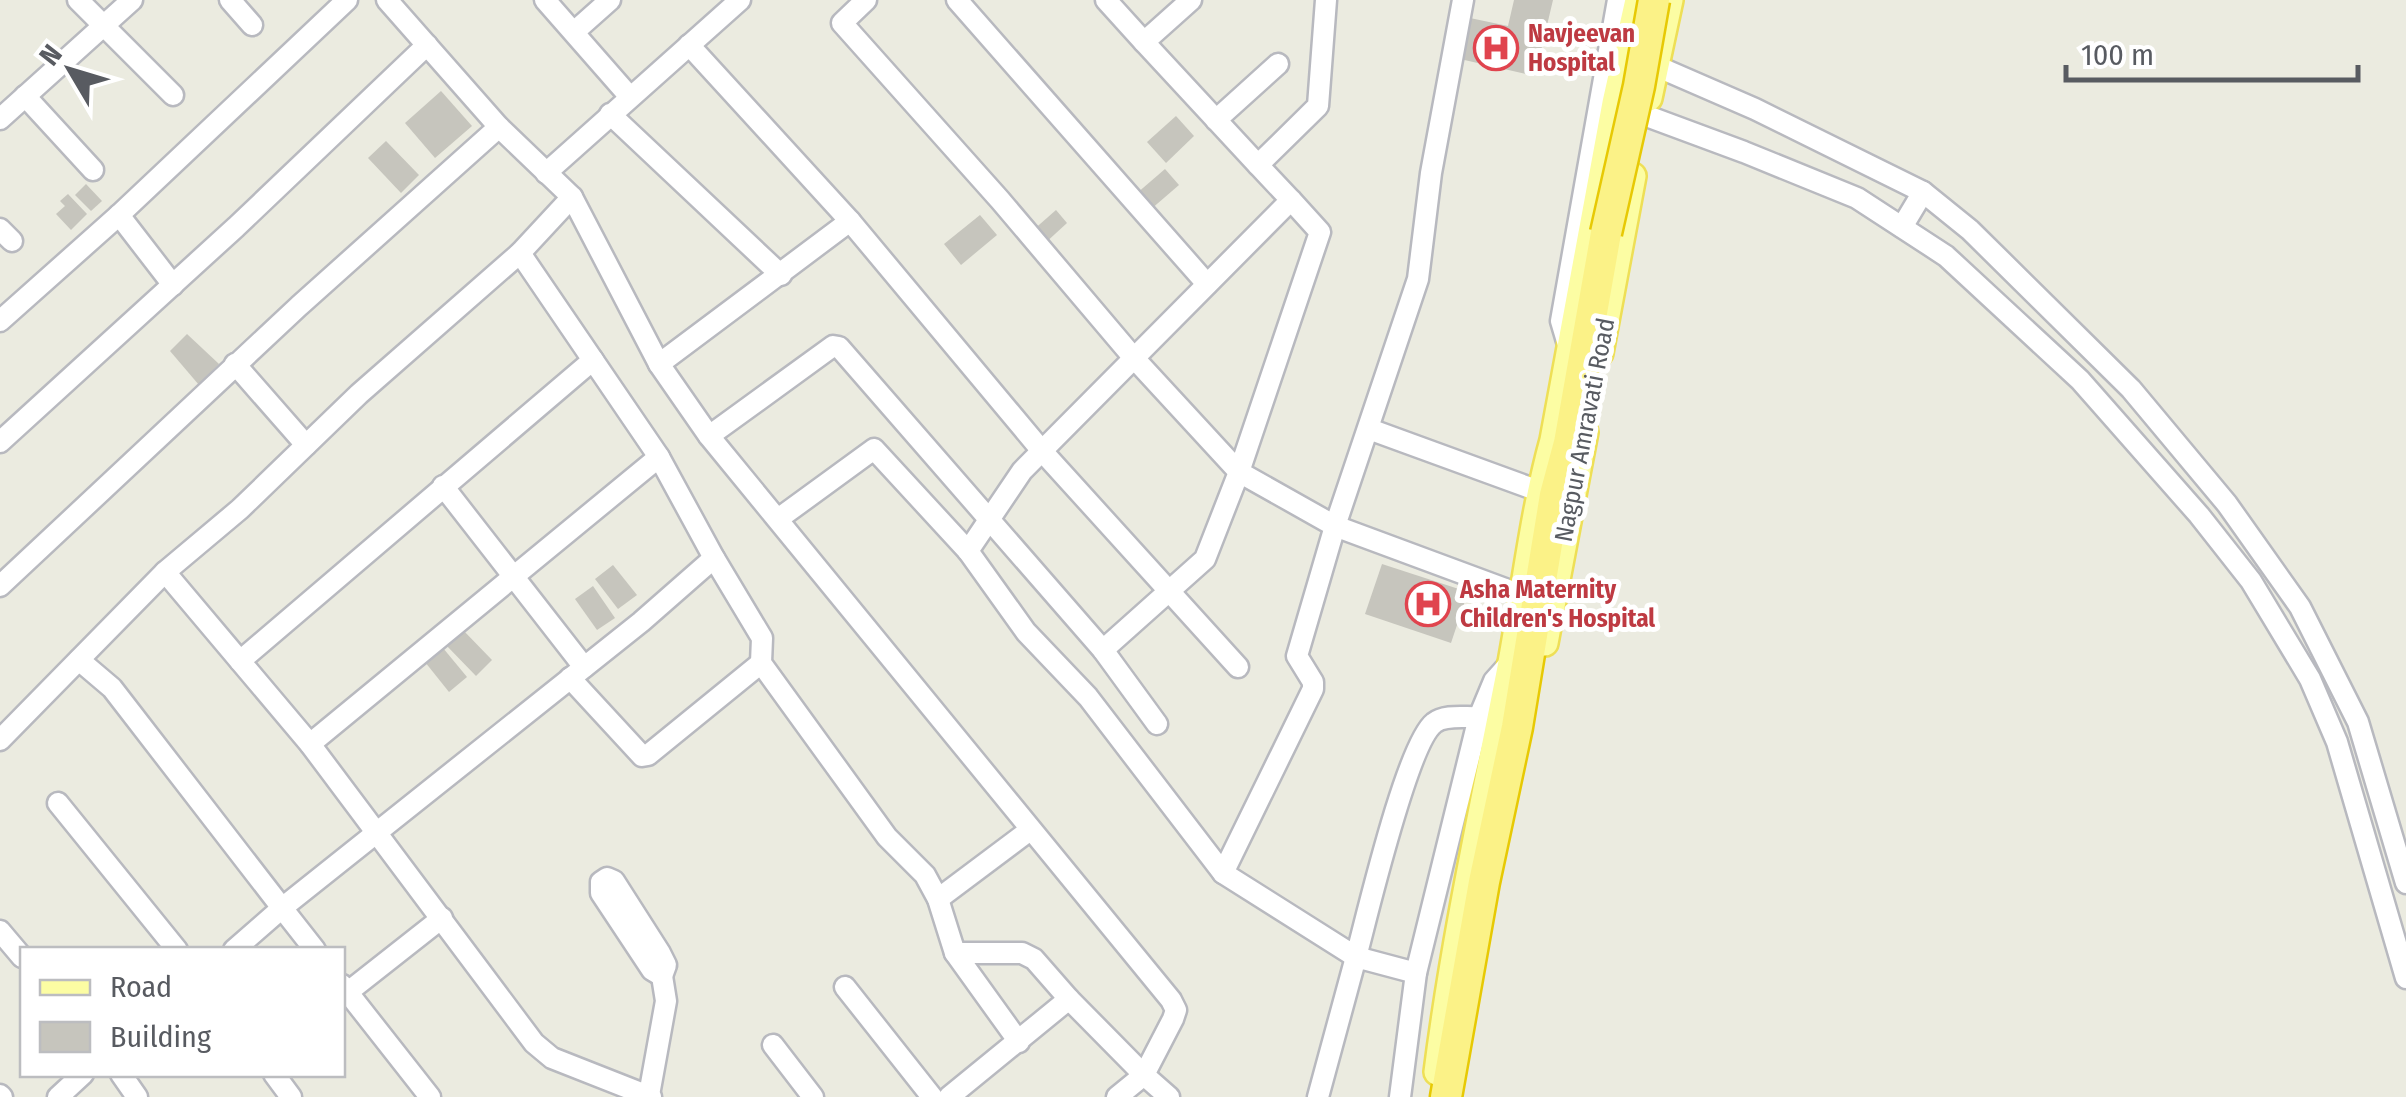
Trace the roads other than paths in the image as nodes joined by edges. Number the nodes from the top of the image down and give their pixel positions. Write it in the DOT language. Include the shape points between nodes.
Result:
graph roads {
  1 [pos="78,0"];
  2 [pos="132,0"];
  3 [pos="230,0"];
  4 [pos="347,0"];
  5 [pos="387,0"];
  6 [pos="546,0"];
  7 [pos="610,0"];
  8 [pos="740,0"];
  9 [pos="866,0"];
  10 [pos="957,0"];
  11 [pos="1106,0"];
  12 [pos="1191,0"];
  13 [pos="1326,0"];
  14 [pos="1463,0"];
  15 [pos="1618,0"];
  16 [pos="1638,0"];
  17 [pos="1654,0"];
  18 [pos="1670,0"];
  19 [pos="105,24"];
  20 [pos="252,25"];
  21 [pos="574,32"];
  22 [pos="1144,42"];
  23 [pos="427,45"];
  24 [pos="689,45"];
  25 [pos="1619,51"];
  26 [pos="1278,64"];
  27 [pos="1658,67"];
  28 [pos="173,95"];
  29 [pos="630,97"];
  30 [pos="1608,101"];
  31 [pos="9,106"];
  32 [pos="610,114"];
  33 [pos="1645,114"];
  34 [pos="1216,120"];
  35 [pos="499,127"];
  36 [pos="1258,165"];
  37 [pos="93,170"];
  38 [pos="546,173"];
  39 [pos="1923,192"];
  40 [pos="572,197"];
  41 [pos="1292,200"];
  42 [pos="119,215"];
  43 [pos="850,220"];
  44 [pos="1902,227"];
  45 [pos="520,253"];
  46 [pos="781,274"];
  47 [pos="1207,284"];
  48 [pos="173,285"];
  49 [pos="0,320"];
  50 [pos="1133,357"];
  51 [pos="593,360"];
  52 [pos="235,364"];
  53 [pos="660,364"];
  54 [pos="1369,429"];
  55 [pos="709,436"];
  56 [pos="0,442"];
  57 [pos="306,445"];
  58 [pos="1042,450"];
  59 [pos="660,458"];
  60 [pos="1240,472"];
  61 [pos="443,486"];
  62 [pos="1540,491"];
  63 [pos="778,519"];
  64 [pos="991,520"];
  65 [pos="1335,526"];
  66 [pos="968,551"];
  67 [pos="714,558"];
  68 [pos="164,572"];
  69 [pos="513,576"];
  70 [pos="0,586"];
  71 [pos="1169,590"];
  72 [pos="1524,596"];
  73 [pos="1103,650"];
  74 [pos="80,660"];
  75 [pos="240,661"];
  76 [pos="1511,662"];
  77 [pos="761,664"];
  78 [pos="1238,667"];
  79 [pos="577,672"];
  80 [pos="1479,717"];
  81 [pos="1157,724"];
  82 [pos="0,740"];
  83 [pos="310,744"];
  84 [pos="58,803"];
  85 [pos="377,830"];
  86 [pos="1030,830"];
  87 [pos="1223,873"];
  88 [pos="2406,883"];
  89 [pos="938,900"];
  90 [pos="282,908"];
  91 [pos="442,918"];
  92 [pos="0,931"];
  93 [pos="174,947"];
  94 [pos="237,947"];
  95 [pos="313,947"];
  96 [pos="954,952"];
  97 [pos="20,955"];
  98 [pos="1356,958"];
  99 [pos="1416,974"];
  100 [pos="662,976"];
  101 [pos="2406,978"];
  102 [pos="845,987"];
  103 [pos="345,988"];
  104 [pos="1070,999"];
  105 [pos="1019,1042"];
  106 [pos="773,1045"];
  107 [pos="1144,1075"];
  108 [pos="80,1077"];
  109 [pos="649,1096"];
  110 [pos="58,1097"];
  111 [pos="430,1097"];
  112 [pos="813,1097"];
  113 [pos="932,1097"];
  114 [pos="949,1097"];
  115 [pos="1117,1097"];
  116 [pos="1169,1097"];
  117 [pos="1318,1097"];
  118 [pos="1400,1097"];
  119 [pos="1433,1097"];
  120 [pos="1446,1097"];
  121 [pos="1460,1097"];
  1 -- 19 [label="street"];
  2 -- 19 [label="street"];
  3 -- 20 [label="street"];
  4 -- 42 [label="street"];
  5 -- 23 [label="street"];
  6 -- 21 [label="street"];
  7 -- 21 [label="street"];
  8 -- 24 [label="street"];
  9 -- 50 [label="street" via="842,24"];
  10 -- 47 [label="street"];
  11 -- 22 [label="street"];
  12 -- 22 [label="street"];
  13 -- 36 [label="street" via="1318,106"];
  14 -- 54 [label="street" via="1418,279"];
  15 -- 25 [label="street"];
  16 -- 25 [label="main road, Nagpur Amravati Road"];
  17 -- 120 [label="highway, bridge" via="1555,495"];
  18 -- 27 [label="main road, Nagpur Amravati Road"];
  19 -- 28 [label="street"];
  19 -- 31 [label="street"];
  21 -- 29 [label="street"];
  22 -- 34 [label="street"];
  23 -- 35 [label="street"];
  23 -- 48 [label="street"];
  24 -- 29 [label="street"];
  24 -- 43 [label="street"];
  25 -- 27 [label="street"];
  25 -- 30 [label="main road, Nagpur Amravati Road"];
  26 -- 34 [label="street"];
  27 -- 33 [label="main road, Nagpur Amravati Road"];
  27 -- 39 [label="street"];
  29 -- 32 [label="street"];
  30 -- 33 [label="street"];
  30 -- 62 [label="main road, Nagpur Amravati Road"];
  31 -- 37 [label="street"];
  32 -- 38 [label="street"];
  32 -- 46 [label="street"];
  33 -- 44 [label="street" via="1857,198"];
  33 -- 121 [label="main road, Nagpur Amravati Road"];
  34 -- 36 [label="street"];
  35 -- 38 [label="street"];
  35 -- 52 [label="street"];
  36 -- 41 [label="street"];
  38 -- 40 [label="street"];
  39 -- 44 [label="street"];
  39 -- 88 [label="street" via="2130,389 2227,504 2300,606 2358,722"];
  40 -- 45 [label="street"];
  40 -- 53 [label="street"];
  41 -- 47 [label="street"];
  41 -- 60 [label="street" via="1320,232"];
  42 -- 48 [label="street"];
  42 -- 49 [label="street"];
  43 -- 46 [label="street"];
  43 -- 58 [label="street"];
  44 -- 101 [label="street" via="1946,256 2080,380 2251,581 2326,712"];
  45 -- 51 [label="street"];
  45 -- 57 [label="street"];
  46 -- 53 [label="street"];
  47 -- 50 [label="street"];
  48 -- 56 [label="street"];
  50 -- 58 [label="street"];
  50 -- 60 [label="street"];
  51 -- 59 [label="street"];
  51 -- 61 [label="street"];
  52 -- 57 [label="street"];
  52 -- 70 [label="street"];
  53 -- 55 [label="street"];
  54 -- 62 [label="street"];
  54 -- 65 [label="street"];
  55 -- 63 [label="street"];
  55 -- 64 [label="street" via="833,346 840,348"];
  57 -- 68 [label="street"];
  58 -- 64 [label="street"];
  58 -- 71 [label="street"];
  59 -- 67 [label="street"];
  59 -- 69 [label="street"];
  60 -- 65 [label="street"];
  60 -- 71 [label="street" via="1205,559"];
  61 -- 69 [label="street"];
  61 -- 75 [label="street"];
  62 -- 72 [label="main road, Nagpur Amravati Road"];
  63 -- 66 [label="street" via="874,449"];
  63 -- 86 [label="street"];
  64 -- 66 [label="street"];
  64 -- 73 [label="street"];
  65 -- 72 [label="street"];
  65 -- 87 [label="street" via="1298,656 1313,689"];
  66 -- 87 [label="street"];
  67 -- 77 [label="street" via="762,638"];
  67 -- 79 [label="street"];
  68 -- 74 [label="street"];
  68 -- 75 [label="street"];
  69 -- 79 [label="street"];
  69 -- 83 [label="street"];
  71 -- 73 [label="street"];
  71 -- 78 [label="street"];
  72 -- 76 [label="main road, Nagpur Amravati Road"];
  73 -- 81 [label="street"];
  74 -- 82 [label="street"];
  74 -- 90 [label="street" via="112,688"];
  75 -- 83 [label="street"];
  76 -- 80 [label="street" via="1494,680"];
  76 -- 119 [label="main road, Nagpur Amravati Road" via="1464,894"];
  77 -- 79 [label="street" via="642,756"];
  77 -- 89 [label="street"];
  79 -- 85 [label="street"];
  80 -- 98 [label="street" via="1444,718 1422,739"];
  80 -- 99 [label="street"];
  83 -- 85 [label="street"];
  84 -- 93 [label="street"];
  85 -- 90 [label="street"];
  85 -- 91 [label="street"];
  86 -- 89 [label="street"];
  86 -- 107 [label="street" via="1176,1010"];
  87 -- 98 [label="street"];
  89 -- 96 [label="street"];
  90 -- 94 [label="street"];
  90 -- 95 [label="street"];
  91 -- 103 [label="street"];
  91 -- 109 [label="street" via="552,1058"];
  92 -- 97 [label="street"];
  96 -- 104 [label="street" via="1022,952"];
  96 -- 105 [label="street"];
  98 -- 99 [label="street"];
  98 -- 117 [label="street"];
  99 -- 118 [label="street"];
  100 -- 109 [label="street" via="666,1001"];
  102 -- 113 [label="street"];
  103 -- 111 [label="street"];
  104 -- 105 [label="street"];
  104 -- 107 [label="street"];
  105 -- 114 [label="street"];
  106 -- 112 [label="street"];
  107 -- 115 [label="street"];
  107 -- 116 [label="street"];
  108 -- 110 [label="street"];
}
